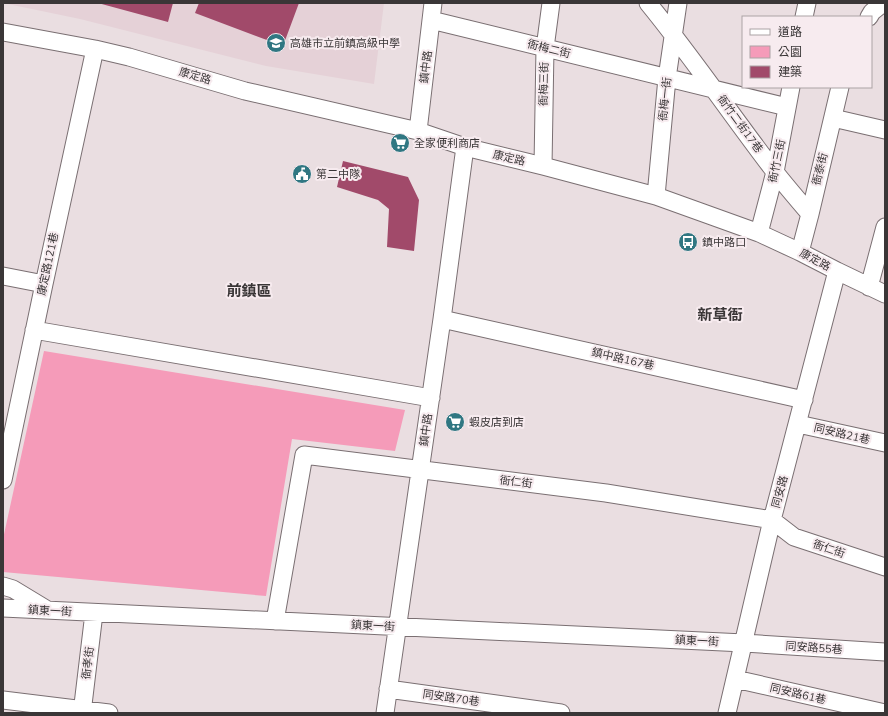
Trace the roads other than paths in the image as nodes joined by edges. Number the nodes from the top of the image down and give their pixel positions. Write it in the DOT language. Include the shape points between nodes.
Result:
graph roads {
  1 [pos="433,3"];
  2 [pos="551,3"];
  3 [pos="648,3"];
  4 [pos="678,3"];
  5 [pos="807,3"];
  6 [pos="883,3"];
  7 [pos="804,16"];
  8 [pos="870,16"];
  9 [pos="432,20"];
  10 [pos="3,32"];
  11 [pos="674,34"];
  12 [pos="95,48"];
  13 [pos="545,48"];
  14 [pos="668,78"];
  15 [pos="791,88"];
  16 [pos="840,88"];
  17 [pos="715,90"];
  18 [pos="787,107"];
  19 [pos="833,118"];
  20 [pos="885,130"];
  21 [pos="418,131"];
  22 [pos="465,147"];
  23 [pos="543,166"];
  24 [pos="775,172"];
  25 [pos="656,196"];
  26 [pos="810,214"];
  27 [pos="885,227"];
  28 [pos="759,234"];
  29 [pos="800,252"];
  30 [pos="837,272"];
  31 [pos="3,276"];
  32 [pos="44,284"];
  33 [pos="869,287"];
  34 [pos="885,294"];
  35 [pos="442,319"];
  36 [pos="34,330"];
  37 [pos="431,398"];
  38 [pos="804,400"];
  39 [pos="798,424"];
  40 [pos="885,443"];
  41 [pos="420,470"];
  42 [pos="3,480"];
  43 [pos="772,520"];
  44 [pos="885,568"];
  45 [pos="3,586"];
  46 [pos="3,608"];
  47 [pos="48,611"];
  48 [pos="94,613"];
  49 [pos="275,621"];
  50 [pos="398,627"];
  51 [pos="744,643"];
  52 [pos="885,652"];
  53 [pos="735,679"];
  54 [pos="388,689"];
  55 [pos="3,700"];
  56 [pos="82,712"];
  57 [pos="109,713"];
  58 [pos="385,713"];
  59 [pos="561,713"];
  60 [pos="727,713"];
  61 [pos="885,713"];
  1 -- 9 [label="street, 鎮中路"];
  2 -- 13 [label="street, 衙梅三街"];
  3 -- 11 [label="street, 衙竹二街17巷"];
  4 -- 11 [label="street, 衙梅一街"];
  5 -- 7 [label="street"];
  6 -- 8 [label="street"];
  9 -- 13 [label="street, 衙梅二街"];
  9 -- 21 [label="street, 鎮中路"];
  10 -- 12 [label="street, 康定路"];
  11 -- 14 [label="street, 衙梅一街"];
  11 -- 17 [label="street, 衙竹二街17巷"];
  12 -- 21 [label="street, 康定路" via="245,91"];
  12 -- 32 [label="street, 康定路121巷"];
  13 -- 14 [label="street, 衙梅二街"];
  13 -- 23 [label="street, 衙梅三街"];
  14 -- 17 [label="street, 衙梅二街"];
  14 -- 25 [label="street, 衙梅一街"];
  15 -- 18 [label="street, 衙竹三街"];
  16 -- 19 [label="street, 衙泰街"];
  17 -- 18 [label="street, 衙梅二街"];
  17 -- 24 [label="street, 衙竹二街17巷"];
  18 -- 24 [label="street, 衙竹三街"];
  19 -- 20 [label="street"];
  19 -- 26 [label="street, 衙泰街"];
  21 -- 22 [label="street, 康定路"];
  22 -- 23 [label="street, 康定路"];
  22 -- 35 [label="street, 鎮中路"];
  23 -- 25 [label="street, 康定路"];
  24 -- 26 [label="street, 衙竹二街17巷"];
  24 -- 28 [label="street, 衙竹三街"];
  25 -- 28 [label="street, 康定路"];
  26 -- 29 [label="street, 衙泰街"];
  27 -- 33 [label="street"];
  28 -- 29 [label="street, 康定路"];
  29 -- 30 [label="street, 康定路"];
  30 -- 33 [label="street, 康定路"];
  30 -- 38 [label="street, 同安路"];
  31 -- 32 [label="street"];
  32 -- 36 [label="street, 康定路121巷"];
  33 -- 34 [label="street, 康定路"];
  35 -- 37 [label="street, 鎮中路"];
  35 -- 38 [label="street, 鎮中路167巷"];
  36 -- 37 [label="street"];
  36 -- 42 [label="street, 康定路121巷"];
  37 -- 41 [label="street, 鎮中路"];
  38 -- 39 [label="street, 同安路"];
  39 -- 40 [label="street, 同安路21巷"];
  39 -- 43 [label="street, 同安路"];
  41 -- 43 [label="street, 衙仁街" via="606,493"];
  41 -- 49 [label="street, 衙仁街" via="304,455"];
  41 -- 50 [label="street, 鎮中路"];
  43 -- 44 [label="street, 衙仁街" via="794,537"];
  43 -- 51 [label="street, 同安路"];
  45 -- 47 [label="street" via="13,589"];
  46 -- 47 [label="street, 鎮東一街"];
  47 -- 48 [label="street, 鎮東一街"];
  48 -- 49 [label="street, 鎮東一街"];
  48 -- 56 [label="street, 衙孝街"];
  49 -- 50 [label="street, 鎮東一街"];
  50 -- 51 [label="street, 鎮東一街"];
  50 -- 54 [label="street, 鎮中路"];
  51 -- 52 [label="street, 同安路55巷"];
  51 -- 53 [label="street, 同安路"];
  53 -- 60 [label="street, 同安路"];
  53 -- 61 [label="street, 同安路61巷"];
  54 -- 58 [label="street, 鎮中路"];
  54 -- 59 [label="street, 同安路70巷"];
  55 -- 56 [label="street"];
  56 -- 57 [label="street"];
}
